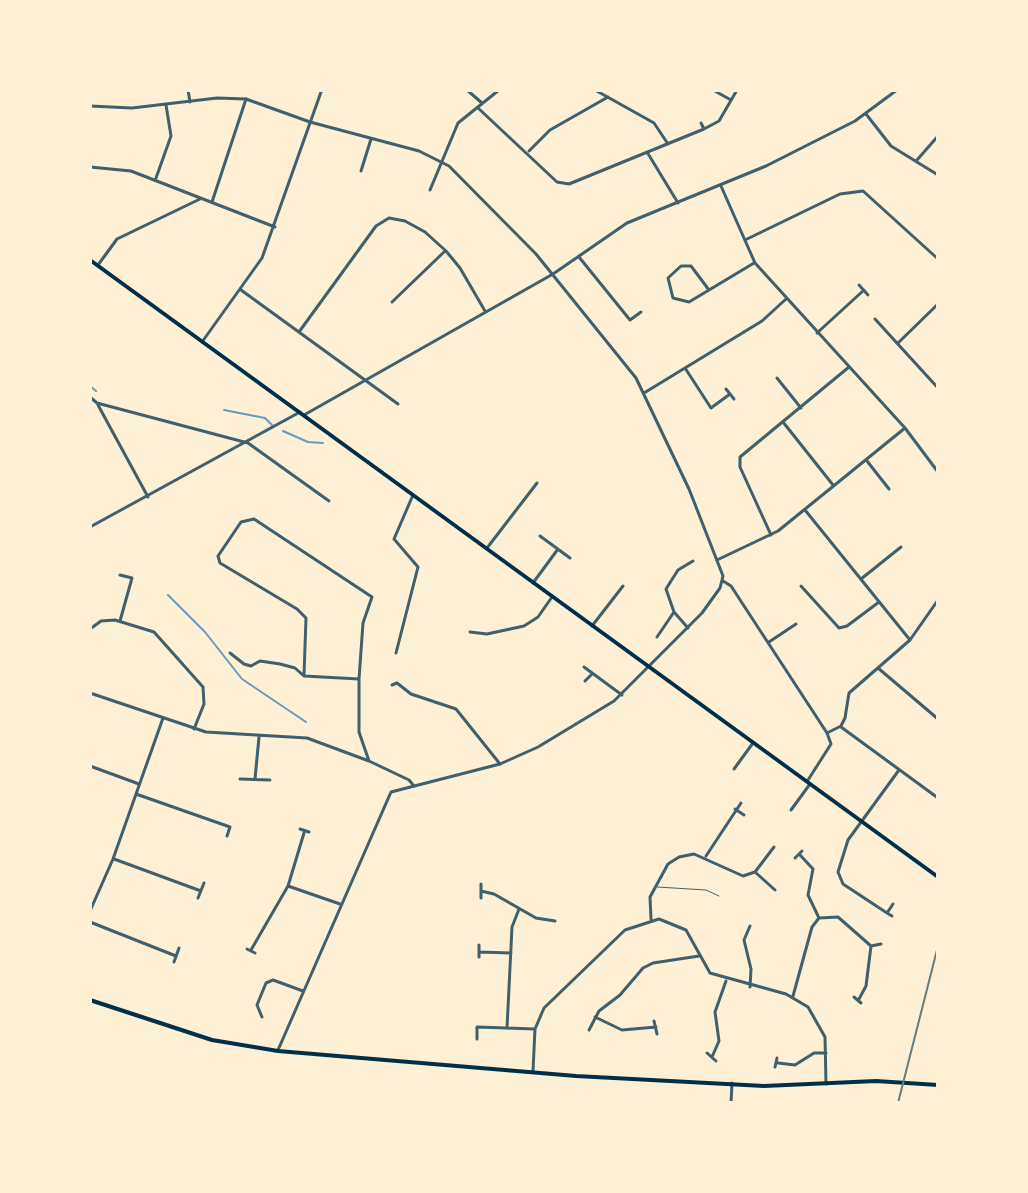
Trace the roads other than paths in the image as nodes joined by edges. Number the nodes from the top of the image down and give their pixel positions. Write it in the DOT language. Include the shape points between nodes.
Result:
graph roads {
  1 [pos="188,90"];
  2 [pos="235,90"];
  3 [pos="467,90"];
  4 [pos="499,90"];
  5 [pos="595,90"];
  6 [pos="713,90"];
  7 [pos="737,90"];
  8 [pos="897,90"];
  9 [pos="321,92"];
  10 [pos="233,97"];
  11 [pos="608,97"];
  12 [pos="246,99"];
  13 [pos="731,101"];
  14 [pos="190,102"];
  15 [pos="482,103"];
  16 [pos="166,105"];
  17 [pos="90,106"];
  18 [pos="478,108"];
  19 [pos="866,114"];
  20 [pos="310,122"];
  21 [pos="701,123"];
  22 [pos="704,129"];
  23 [pos="938,136"];
  24 [pos="371,139"];
  25 [pos="668,144"];
  26 [pos="527,152"];
  27 [pos="647,152"];
  28 [pos="441,161"];
  29 [pos="916,161"];
  30 [pos="90,167"];
  31 [pos="361,171"];
  32 [pos="938,175"];
  33 [pos="155,180"];
  34 [pos="721,186"];
  35 [pos="430,190"];
  36 [pos="200,199"];
  37 [pos="212,202"];
  38 [pos="678,203"];
  39 [pos="275,227"];
  40 [pos="745,240"];
  41 [pos="446,251"];
  42 [pos="579,257"];
  43 [pos="938,259"];
  44 [pos="90,260"];
  45 [pos="755,263"];
  46 [pos="98,265"];
  47 [pos="553,274"];
  48 [pos="859,285"];
  49 [pos="241,290"];
  50 [pos="709,290"];
  51 [pos="864,290"];
  52 [pos="868,295"];
  53 [pos="786,299"];
  54 [pos="392,302"];
  55 [pos="938,304"];
  56 [pos="485,311"];
  57 [pos="641,312"];
  58 [pos="875,319"];
  59 [pos="299,332"];
  60 [pos="817,333"];
  61 [pos="202,342"];
  62 [pos="898,343"];
  63 [pos="849,367"];
  64 [pos="685,368"];
  65 [pos="777,378"];
  66 [pos="363,380"];
  67 [pos="938,388"];
  68 [pos="726,389"];
  69 [pos="644,393"];
  70 [pos="730,394"];
  71 [pos="90,397"];
  72 [pos="734,399"];
  73 [pos="97,403"];
  74 [pos="398,404"];
  75 [pos="801,408"];
  76 [pos="302,414"];
  77 [pos="783,422"];
  78 [pos="905,428"];
  79 [pos="248,443"];
  80 [pos="867,461"];
  81 [pos="938,471"];
  82 [pos="882,481"];
  83 [pos="537,483"];
  84 [pos="876,485"];
  85 [pos="834,486"];
  86 [pos="889,489"];
  87 [pos="413,495"];
  88 [pos="148,497"];
  89 [pos="329,501"];
  90 [pos="805,510"];
  91 [pos="90,527"];
  92 [pos="771,535"];
  93 [pos="540,536"];
  94 [pos="901,547"];
  95 [pos="487,548"];
  96 [pos="558,549"];
  97 [pos="570,558"];
  98 [pos="717,560"];
  99 [pos="693,561"];
  100 [pos="120,575"];
  101 [pos="861,579"];
  102 [pos="723,581"];
  103 [pos="533,583"];
  104 [pos="623,586"];
  105 [pos="801,586"];
  106 [pos="552,597"];
  107 [pos="938,600"];
  108 [pos="879,602"];
  109 [pos="674,612"];
  110 [pos="120,621"];
  111 [pos="796,624"];
  112 [pos="592,626"];
  113 [pos="688,628"];
  114 [pos="90,629"];
  115 [pos="470,632"];
  116 [pos="657,637"];
  117 [pos="910,640"];
  118 [pos="769,642"];
  119 [pos="239,652"];
  120 [pos="230,653"];
  121 [pos="396,653"];
  122 [pos="235,657"];
  123 [pos="584,667"];
  124 [pos="648,667"];
  125 [pos="878,668"];
  126 [pos="592,674"];
  127 [pos="304,676"];
  128 [pos="359,679"];
  129 [pos="585,681"];
  130 [pos="392,685"];
  131 [pos="90,693"];
  132 [pos="622,695"];
  133 [pos="163,718"];
  134 [pos="938,719"];
  135 [pos="841,726"];
  136 [pos="194,729"];
  137 [pos="827,733"];
  138 [pos="259,737"];
  139 [pos="753,743"];
  140 [pos="369,761"];
  141 [pos="500,764"];
  142 [pos="90,766"];
  143 [pos="734,769"];
  144 [pos="899,770"];
  145 [pos="240,779"];
  146 [pos="255,779"];
  147 [pos="270,780"];
  148 [pos="809,782"];
  149 [pos="139,784"];
  150 [pos="414,786"];
  151 [pos="135,794"];
  152 [pos="938,798"];
  153 [pos="741,803"];
  154 [pos="735,809"];
  155 [pos="791,810"];
  156 [pos="744,815"];
  157 [pos="862,822"];
  158 [pos="300,829"];
  159 [pos="227,836"];
  160 [pos="774,847"];
  161 [pos="799,854"];
  162 [pos="705,856"];
  163 [pos="113,859"];
  164 [pos="755,872"];
  165 [pos="938,877"];
  166 [pos="204,883"];
  167 [pos="481,884"];
  168 [pos="288,886"];
  169 [pos="655,887"];
  170 [pos="775,890"];
  171 [pos="201,891"];
  172 [pos="481,891"];
  173 [pos="719,896"];
  174 [pos="198,898"];
  175 [pos="481,898"];
  176 [pos="340,904"];
  177 [pos="893,904"];
  178 [pos="519,909"];
  179 [pos="90,911"];
  180 [pos="887,913"];
  181 [pos="892,916"];
  182 [pos="819,918"];
  183 [pos="651,919"];
  184 [pos="555,921"];
  185 [pos="90,922"];
  186 [pos="750,926"];
  187 [pos="881,944"];
  188 [pos="479,945"];
  189 [pos="871,946"];
  190 [pos="179,948"];
  191 [pos="251,951"];
  192 [pos="511,953"];
  193 [pos="176,956"];
  194 [pos="699,956"];
  195 [pos="174,962"];
  196 [pos="727,979"];
  197 [pos="750,987"];
  198 [pos="303,991"];
  199 [pos="792,997"];
  200 [pos="90,1000"];
  201 [pos="858,1000"];
  202 [pos="262,1017"];
  203 [pos="595,1017"];
  204 [pos="654,1021"];
  205 [pos="656,1027"];
  206 [pos="507,1028"];
  207 [pos="535,1029"];
  208 [pos="589,1030"];
  209 [pos="657,1034"];
  210 [pos="477,1039"];
  211 [pos="278,1051"];
  212 [pos="707,1053"];
  213 [pos="827,1053"];
  214 [pos="712,1057"];
  215 [pos="716,1061"];
  216 [pos="777,1063"];
  217 [pos="533,1071"];
  218 [pos="732,1083"];
  219 [pos="826,1084"];
  220 [pos="938,1085"];
  221 [pos="731,1103"];
  1 -- 14 [label="street"];
  2 -- 10 [label="street"];
  3 -- 15 [label="street"];
  4 -- 15 [label="street"];
  5 -- 11 [label="street"];
  6 -- 13 [label="street"];
  7 -- 13 [label="street"];
  8 -- 19 [label="street"];
  9 -- 20 [label="street"];
  10 -- 12 [label="street"];
  10 -- 14 [label="street"];
  11 -- 25 [label="street" via="654,123"];
  11 -- 26 [label="street" via="550,130"];
  12 -- 20 [label="street"];
  12 -- 37 [label="street"];
  13 -- 22 [label="street" via="719,121"];
  14 -- 16 [label="street"];
  15 -- 18 [label="street"];
  16 -- 17 [label="street"];
  16 -- 33 [label="street" via="171,136"];
  18 -- 26 [label="street"];
  18 -- 28 [label="street" via="458,123"];
  19 -- 29 [label="street" via="886,141"];
  19 -- 34 [label="street"];
  20 -- 24 [label="street"];
  20 -- 39 [label="street"];
  21 -- 22 [label="street"];
  22 -- 25 [label="street"];
  23 -- 29 [label="street"];
  24 -- 28 [label="street"];
  24 -- 31 [label="street"];
  25 -- 27 [label="street"];
  26 -- 27 [label="street" via="557,182 569,184"];
  27 -- 38 [label="street"];
  28 -- 35 [label="street"];
  28 -- 47 [label="street"];
  29 -- 32 [label="street"];
  30 -- 33 [label="street" via="131,171"];
  33 -- 36 [label="street"];
  34 -- 38 [label="street"];
  34 -- 40 [label="street"];
  36 -- 37 [label="street"];
  36 -- 46 [label="street" via="117,239"];
  37 -- 39 [label="street"];
  38 -- 42 [label="street" via="627,223"];
  39 -- 49 [label="street"];
  40 -- 43 [label="street" via="840,194 863,191"];
  40 -- 45 [label="street"];
  41 -- 54 [label="street"];
  41 -- 56 [label="street"];
  41 -- 59 [label="street" via="425,232 389,218 376,226"];
  42 -- 47 [label="street"];
  42 -- 57 [label="street" via="630,320"];
  44 -- 46 [label="main road"];
  45 -- 50 [label="street"];
  45 -- 53 [label="street"];
  46 -- 61 [label="main road"];
  47 -- 56 [label="street"];
  47 -- 69 [label="street"];
  48 -- 51 [label="street"];
  49 -- 59 [label="street"];
  49 -- 61 [label="street"];
  50 -- 50 [label="street" via="689,302 677,301 668,278 681,266 691,266"];
  51 -- 52 [label="street"];
  51 -- 60 [label="street"];
  53 -- 60 [label="street"];
  53 -- 64 [label="street" via="762,321"];
  55 -- 62 [label="street"];
  56 -- 66 [label="street"];
  58 -- 62 [label="street"];
  59 -- 66 [label="street"];
  60 -- 63 [label="street"];
  61 -- 76 [label="main road"];
  62 -- 67 [label="street"];
  63 -- 75 [label="street"];
  63 -- 78 [label="street"];
  64 -- 69 [label="street"];
  64 -- 70 [label="street" via="711,408"];
  65 -- 75 [label="street"];
  66 -- 74 [label="street"];
  66 -- 76 [label="street"];
  68 -- 70 [label="street"];
  69 -- 98 [label="street"];
  70 -- 72 [label="street"];
  71 -- 73 [label="street"];
  73 -- 79 [label="street"];
  73 -- 88 [label="street"];
  75 -- 77 [label="street"];
  76 -- 79 [label="street"];
  76 -- 87 [label="main road"];
  77 -- 85 [label="street"];
  77 -- 92 [label="street" via="739,460"];
  78 -- 80 [label="street"];
  78 -- 81 [label="street"];
  79 -- 88 [label="street"];
  79 -- 89 [label="street"];
  80 -- 82 [label="street"];
  80 -- 85 [label="street"];
  82 -- 84 [label="street"];
  82 -- 86 [label="street"];
  83 -- 95 [label="street"];
  85 -- 90 [label="street"];
  87 -- 95 [label="main road"];
  87 -- 121 [label="street" via="394,539 418,567"];
  88 -- 91 [label="street"];
  90 -- 92 [label="street"];
  90 -- 101 [label="street"];
  92 -- 98 [label="street"];
  93 -- 96 [label="street"];
  94 -- 101 [label="street"];
  95 -- 103 [label="main road"];
  96 -- 97 [label="street"];
  96 -- 103 [label="street"];
  98 -- 102 [label="street"];
  99 -- 109 [label="street" via="669,580 666,589"];
  100 -- 110 [label="street" via="132,578"];
  101 -- 108 [label="street"];
  102 -- 113 [label="street"];
  102 -- 118 [label="street"];
  103 -- 106 [label="main road"];
  104 -- 112 [label="street"];
  105 -- 108 [label="street" via="839,628"];
  106 -- 112 [label="main road"];
  106 -- 115 [label="street" via="524,626"];
  107 -- 117 [label="street"];
  108 -- 117 [label="street"];
  109 -- 113 [label="street"];
  109 -- 116 [label="street"];
  110 -- 114 [label="street" via="105,620"];
  110 -- 136 [label="street" via="152,630 198,678 204,699"];
  111 -- 118 [label="street"];
  112 -- 124 [label="main road"];
  113 -- 124 [label="street"];
  117 -- 125 [label="street"];
  118 -- 137 [label="street"];
  119 -- 122 [label="street"];
  120 -- 122 [label="street"];
  122 -- 127 [label="street" via="251,666 260,661 295,668"];
  123 -- 126 [label="street"];
  124 -- 132 [label="street"];
  124 -- 139 [label="main road"];
  125 -- 134 [label="street"];
  125 -- 135 [label="street" via="849,693"];
  126 -- 129 [label="street"];
  126 -- 132 [label="street"];
  127 -- 128 [label="street"];
  127 -- 128 [label="street" via="306,618 220,563 218,556 241,522 254,519 371,594"];
  128 -- 140 [label="street" via="359,732"];
  130 -- 141 [label="street" via="456,709"];
  131 -- 133 [label="street"];
  132 -- 141 [label="street" via="576,726"];
  133 -- 136 [label="street"];
  133 -- 149 [label="street"];
  135 -- 137 [label="street"];
  135 -- 144 [label="street"];
  136 -- 138 [label="street"];
  137 -- 148 [label="street" via="831,744"];
  138 -- 140 [label="street" via="307,738"];
  138 -- 146 [label="street"];
  139 -- 143 [label="street"];
  139 -- 148 [label="main road"];
  140 -- 150 [label="street"];
  141 -- 150 [label="street"];
  142 -- 149 [label="street"];
  144 -- 152 [label="street"];
  144 -- 157 [label="street"];
  145 -- 146 [label="street"];
  146 -- 147 [label="street"];
  148 -- 155 [label="street"];
  148 -- 157 [label="main road"];
  149 -- 151 [label="street"];
  150 -- 176 [label="street" via="386,797"];
  151 -- 159 [label="street" via="230,827"];
  151 -- 163 [label="street"];
  153 -- 154 [label="street"];
  154 -- 156 [label="street"];
  154 -- 162 [label="street"];
  157 -- 165 [label="main road"];
  157 -- 180 [label="street" via="848,840 839,878"];
  158 -- 168 [label="street" via="307,832"];
  160 -- 164 [label="street"];
  161 -- 182 [label="street" via="813,869 808,895"];
  162 -- 164 [label="street" via="743,876"];
  162 -- 169 [label="street" via="679,857 668,864"];
  163 -- 171 [label="street"];
  163 -- 179 [label="street"];
  164 -- 170 [label="street"];
  166 -- 171 [label="street"];
  167 -- 172 [label="street"];
  168 -- 176 [label="street"];
  168 -- 191 [label="street"];
  169 -- 173 [label="lane" via="706,890"];
  169 -- 183 [label="street" via="649,900"];
  171 -- 174 [label="street"];
  172 -- 175 [label="street"];
  172 -- 178 [label="street"];
  176 -- 198 [label="street"];
  177 -- 180 [label="street"];
  178 -- 184 [label="street"];
  178 -- 192 [label="street"];
  180 -- 181 [label="street"];
  182 -- 189 [label="street" via="838,917"];
  182 -- 199 [label="street"];
  183 -- 194 [label="street" via="681,926"];
  183 -- 207 [label="street" via="625,930 544,1008"];
  185 -- 193 [label="street"];
  186 -- 197 [label="street" via="744,940"];
  187 -- 189 [label="street"];
  188 -- 192 [label="street" via="479,954"];
  189 -- 201 [label="street" via="866,986"];
  190 -- 193 [label="street"];
  192 -- 206 [label="street"];
  193 -- 195 [label="street"];
  194 -- 196 [label="street" via="710,973"];
  194 -- 203 [label="street" via="648,965"];
  196 -- 197 [label="street"];
  196 -- 214 [label="street" via="715,1012 719,1041"];
  197 -- 199 [label="street"];
  198 -- 202 [label="street" via="273,980 266,983 257,1005"];
  198 -- 211 [label="street"];
  199 -- 213 [label="street" via="821,1024"];
  200 -- 211 [label="main road" via="212,1040"];
  203 -- 205 [label="street" via="622,1030"];
  203 -- 208 [label="street"];
  204 -- 205 [label="street"];
  205 -- 209 [label="street"];
  206 -- 207 [label="street"];
  206 -- 210 [label="street" via="477,1027"];
  207 -- 217 [label="street"];
  211 -- 217 [label="main road"];
  212 -- 214 [label="street"];
  213 -- 216 [label="street" via="814,1053 795,1065"];
  213 -- 219 [label="street"];
  214 -- 215 [label="street"];
  217 -- 218 [label="main road"];
  218 -- 219 [label="main road"];
  218 -- 221 [label="street"];
  219 -- 220 [label="main road"];
}
